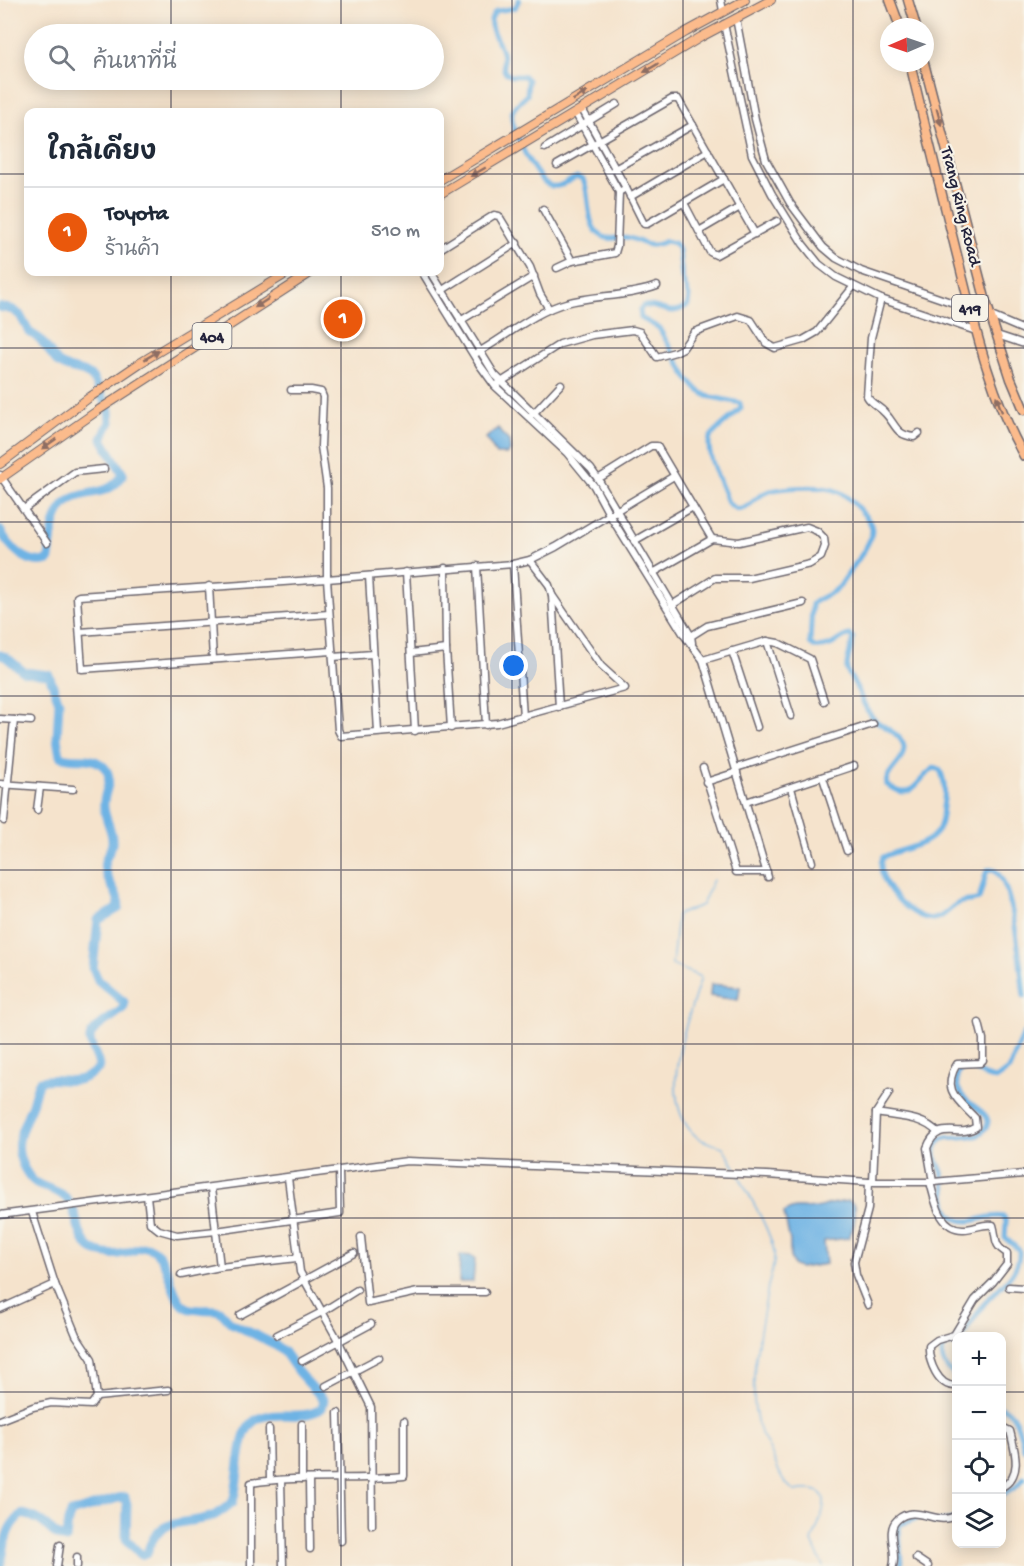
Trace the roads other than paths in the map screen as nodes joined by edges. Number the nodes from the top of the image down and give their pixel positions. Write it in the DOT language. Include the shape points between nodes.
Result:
graph roads {
  1 [pos="721,0"];
  2 [pos="745,0"];
  3 [pos="771,0"];
  4 [pos="890,0"];
  5 [pos="895,0"];
  6 [pos="908,0"];
  7 [pos="723,11"];
  8 [pos="736,18"];
  9 [pos="897,18"];
  10 [pos="899,18"];
  11 [pos="913,18"];
  12 [pos="724,24"];
  13 [pos="912,72"];
  14 [pos="926,72"];
  15 [pos="617,104"];
  16 [pos="579,112"];
  17 [pos="589,121"];
  18 [pos="582,125"];
  19 [pos="693,125"];
  20 [pos="600,140"];
  21 [pos="593,144"];
  22 [pos="545,148"];
  23 [pos="708,151"];
  24 [pos="557,165"];
  25 [pos="615,169"];
  26 [pos="609,173"];
  27 [pos="444,178"];
  28 [pos="724,179"];
  29 [pos="626,188"];
  30 [pos="444,192"];
  31 [pos="619,192"];
  32 [pos="630,197"];
  33 [pos="684,203"];
  34 [pos="740,207"];
  35 [pos="543,209"];
  36 [pos="777,221"];
  37 [pos="699,231"];
  38 [pos="755,234"];
  39 [pos="517,243"];
  40 [pos="444,247"];
  41 [pos="572,261"];
  42 [pos="557,268"];
  43 [pos="283,276"];
  44 [pos="306,276"];
  45 [pos="425,276"];
  46 [pos="434,276"];
  47 [pos="534,276"];
  48 [pos="657,286"];
  49 [pos="853,287"];
  50 [pos="443,290"];
  51 [pos="436,294"];
  52 [pos="881,299"];
  53 [pos="549,309"];
  54 [pos="971,311"];
  55 [pos="991,316"];
  56 [pos="461,320"];
  57 [pos="454,325"];
  58 [pos="1024,330"];
  59 [pos="976,331"];
  60 [pos="997,335"];
  61 [pos="1024,344"];
  62 [pos="477,353"];
  63 [pos="498,384"];
  64 [pos="561,384"];
  65 [pos="291,390"];
  66 [pos="1024,410"];
  67 [pos="533,414"];
  68 [pos="919,433"];
  69 [pos="1024,456"];
  70 [pos="0,464"];
  71 [pos="104,469"];
  72 [pos="674,476"];
  73 [pos="1,477"];
  74 [pos="598,479"];
  75 [pos="693,507"];
  76 [pos="24,509"];
  77 [pos="612,513"];
  78 [pos="712,539"];
  79 [pos="634,541"];
  80 [pos="47,543"];
  81 [pos="530,560"];
  82 [pos="513,564"];
  83 [pos="477,566"];
  84 [pos="445,568"];
  85 [pos="406,572"];
  86 [pos="653,573"];
  87 [pos="369,576"];
  88 [pos="327,579"];
  89 [pos="209,586"];
  90 [pos="552,595"];
  91 [pos="803,603"];
  92 [pos="672,605"];
  93 [pos="329,614"];
  94 [pos="211,623"];
  95 [pos="80,632"];
  96 [pos="690,640"];
  97 [pos="767,640"];
  98 [pos="446,649"];
  99 [pos="732,651"];
  100 [pos="411,653"];
  101 [pos="332,654"];
  102 [pos="373,654"];
  103 [pos="213,659"];
  104 [pos="703,660"];
  105 [pos="824,701"];
  106 [pos="558,707"];
  107 [pos="791,716"];
  108 [pos="523,717"];
  109 [pos="0,719"];
  110 [pos="14,720"];
  111 [pos="31,721"];
  112 [pos="873,724"];
  113 [pos="486,725"];
  114 [pos="757,727"];
  115 [pos="451,728"];
  116 [pos="415,731"];
  117 [pos="378,732"];
  118 [pos="854,766"];
  119 [pos="703,768"];
  120 [pos="736,770"];
  121 [pos="823,778"];
  122 [pos="706,782"];
  123 [pos="0,784"];
  124 [pos="8,784"];
  125 [pos="40,787"];
  126 [pos="791,788"];
  127 [pos="73,789"];
  128 [pos="746,802"];
  129 [pos="37,810"];
  130 [pos="4,821"];
  131 [pos="847,850"];
  132 [pos="812,862"];
  133 [pos="979,1023"];
  134 [pos="889,1093"];
  135 [pos="876,1113"];
  136 [pos="938,1133"];
  137 [pos="339,1171"];
  138 [pos="1024,1174"];
  139 [pos="288,1178"];
  140 [pos="871,1182"];
  141 [pos="932,1182"];
  142 [pos="212,1188"];
  143 [pos="147,1196"];
  144 [pos="32,1212"];
  145 [pos="0,1215"];
  146 [pos="293,1220"];
  147 [pos="216,1231"];
  148 [pos="361,1237"];
  149 [pos="354,1253"];
  150 [pos="297,1258"];
  151 [pos="220,1267"];
  152 [pos="181,1275"];
  153 [pos="305,1280"];
  154 [pos="55,1284"];
  155 [pos="1009,1287"];
  156 [pos="1024,1288"];
  157 [pos="357,1290"];
  158 [pos="485,1292"];
  159 [pos="868,1305"];
  160 [pos="0,1309"];
  161 [pos="322,1312"];
  162 [pos="240,1315"];
  163 [pos="371,1324"];
  164 [pos="956,1332"];
  165 [pos="277,1335"];
  166 [pos="952,1336"];
  167 [pos="339,1342"];
  168 [pos="379,1358"];
  169 [pos="302,1361"];
  170 [pos="354,1372"];
  171 [pos="326,1386"];
  172 [pos="952,1386"];
  173 [pos="168,1390"];
  174 [pos="97,1397"];
  175 [pos="338,1413"];
  176 [pos="0,1420"];
  177 [pos="404,1422"];
  178 [pos="302,1424"];
  179 [pos="269,1429"];
  180 [pos="1006,1430"];
  181 [pos="305,1479"];
  182 [pos="339,1479"];
  183 [pos="372,1479"];
  184 [pos="270,1480"];
  185 [pos="282,1480"];
  186 [pos="1006,1485"];
  187 [pos="952,1518"];
  188 [pos="372,1525"];
  189 [pos="340,1541"];
  190 [pos="60,1545"];
  191 [pos="310,1549"];
  192 [pos="77,1557"];
  193 [pos="916,1558"];
  194 [pos="57,1566"];
  195 [pos="77,1566"];
  196 [pos="251,1566"];
  197 [pos="283,1566"];
  198 [pos="892,1566"];
  199 [pos="928,1566"];
  1 -- 7 [label="street"];
  2 -- 7 [label="main road"];
  3 -- 8 [label="main road"];
  4 -- 9 [label="highway"];
  5 -- 10 [label="highway"];
  6 -- 11 [label="highway"];
  7 -- 8 [label="main road"];
  7 -- 12 [label="main road"];
  27 -- 7 [label="main road, one-way"];
  8 -- 12 [label="main road"];
  8 -- 54 [label="street" via="766,160 806,226 823,247 846,265"];
  12 -- 16 [label="main road, one-way"];
  12 -- 49 [label="street" via="747,137 760,174 819,264"];
  13 -- 54 [label="highway, Trang Ring Road / 419"];
  14 -- 55 [label="highway, Trang Ring Road / 419, one-way"];
  15 -- 17 [label="street"];
  16 -- 17 [label="street"];
  16 -- 18 [label="street"];
  16 -- 30 [label="main road, one-way"];
  17 -- 18 [label="street"];
  17 -- 20 [label="street"];
  18 -- 21 [label="street"];
  18 -- 22 [label="street"];
  19 -- 20 [label="street" via="675,98"];
  19 -- 23 [label="street"];
  19 -- 25 [label="street"];
  20 -- 21 [label="street"];
  20 -- 25 [label="street"];
  21 -- 24 [label="street"];
  21 -- 26 [label="street"];
  23 -- 28 [label="street"];
  23 -- 32 [label="street"];
  25 -- 26 [label="street"];
  25 -- 29 [label="street"];
  26 -- 31 [label="street"];
  28 -- 33 [label="street"];
  28 -- 34 [label="street"];
  29 -- 31 [label="street"];
  29 -- 32 [label="street"];
  31 -- 41 [label="street" via="617,250 611,255"];
  32 -- 33 [label="street" via="644,224"];
  33 -- 37 [label="street"];
  34 -- 37 [label="street"];
  34 -- 38 [label="street"];
  35 -- 41 [label="street"];
  36 -- 38 [label="street"];
  37 -- 38 [label="street" via="710,252 716,255"];
  39 -- 40 [label="street" via="497,214"];
  39 -- 47 [label="street"];
  39 -- 50 [label="street"];
  41 -- 42 [label="street"];
  70 -- 43 [label="main road, 404, one-way" via="90,397"];
  44 -- 73 [label="main road, 404, one-way"];
  45 -- 51 [label="street"];
  46 -- 50 [label="street"];
  47 -- 53 [label="street"];
  47 -- 56 [label="street"];
  48 -- 53 [label="street"];
  49 -- 52 [label="street"];
  49 -- 63 [label="street" via="817,332 775,348 766,343 751,320 738,316 694,332 684,348 662,357 657,357 640,332 633,330 560,344"];
  50 -- 51 [label="street"];
  50 -- 56 [label="street"];
  51 -- 57 [label="street"];
  52 -- 59 [label="street"];
  52 -- 68 [label="street" via="871,338 867,396 885,412 896,430 910,437"];
  53 -- 62 [label="street"];
  54 -- 55 [label="street"];
  54 -- 59 [label="highway, Trang Ring Road / 419"];
  55 -- 58 [label="street"];
  55 -- 60 [label="highway, Trang Ring Road / 419"];
  56 -- 57 [label="street"];
  56 -- 62 [label="street"];
  57 -- 62 [label="street"];
  69 -- 59 [label="highway, Trang Ring Road / 419, one-way" via="1003,415"];
  60 -- 61 [label="street"];
  60 -- 66 [label="highway, Trang Ring Road / 419"];
  62 -- 63 [label="street"];
  63 -- 67 [label="street"];
  63 -- 77 [label="street" via="582,469"];
  64 -- 67 [label="street"];
  65 -- 88 [label="street" via="321,392 323,397 321,446 327,488"];
  67 -- 74 [label="street"];
  71 -- 76 [label="street" via="75,472"];
  72 -- 74 [label="street" via="654,446"];
  72 -- 75 [label="street"];
  72 -- 77 [label="street"];
  73 -- 76 [label="street"];
  74 -- 77 [label="street"];
  75 -- 78 [label="street"];
  75 -- 79 [label="street"];
  76 -- 80 [label="street"];
  77 -- 79 [label="street"];
  77 -- 81 [label="street"];
  77 -- 96 [label="street"];
  78 -- 86 [label="street"];
  78 -- 92 [label="street" via="739,542 807,527 824,538 825,546 821,557 810,564 749,578 715,578"];
  79 -- 86 [label="street"];
  81 -- 82 [label="street"];
  81 -- 90 [label="street"];
  82 -- 83 [label="street"];
  82 -- 108 [label="street"];
  83 -- 84 [label="street"];
  83 -- 113 [label="street"];
  84 -- 85 [label="street"];
  84 -- 98 [label="street"];
  85 -- 87 [label="street"];
  85 -- 100 [label="street"];
  86 -- 92 [label="street"];
  87 -- 88 [label="street"];
  87 -- 102 [label="street"];
  88 -- 89 [label="street"];
  88 -- 93 [label="street"];
  89 -- 94 [label="street"];
  89 -- 95 [label="street" via="78,596"];
  90 -- 106 [label="street"];
  90 -- 106 [label="street" via="601,666 625,688"];
  91 -- 96 [label="street" via="708,626"];
  92 -- 96 [label="street"];
  93 -- 94 [label="street"];
  93 -- 101 [label="street"];
  94 -- 95 [label="street"];
  94 -- 103 [label="street"];
  95 -- 103 [label="street" via="82,669"];
  96 -- 104 [label="street"];
  97 -- 99 [label="street"];
  97 -- 105 [label="street" via="810,659"];
  97 -- 107 [label="street"];
  98 -- 100 [label="street"];
  98 -- 115 [label="street"];
  99 -- 104 [label="street"];
  99 -- 114 [label="street"];
  100 -- 116 [label="street"];
  101 -- 102 [label="street"];
  101 -- 103 [label="street"];
  101 -- 117 [label="street" via="341,736"];
  102 -- 117 [label="street"];
  104 -- 120 [label="street"];
  106 -- 108 [label="street"];
  108 -- 113 [label="street"];
  109 -- 110 [label="street"];
  110 -- 111 [label="street"];
  110 -- 124 [label="street"];
  112 -- 120 [label="street"];
  113 -- 115 [label="street"];
  115 -- 116 [label="street"];
  116 -- 117 [label="street"];
  118 -- 121 [label="street"];
  119 -- 122 [label="street"];
  120 -- 122 [label="street"];
  120 -- 128 [label="street"];
  121 -- 126 [label="street"];
  121 -- 131 [label="street"];
  122 -- 128 [label="street" via="736,872 767,874"];
  123 -- 124 [label="street"];
  124 -- 125 [label="street"];
  124 -- 130 [label="street"];
  125 -- 127 [label="street"];
  125 -- 129 [label="street"];
  126 -- 128 [label="street"];
  126 -- 132 [label="street"];
  133 -- 136 [label="street" via="983,1060 957,1064 950,1075 950,1088 975,1118 976,1127"];
  134 -- 135 [label="street"];
  135 -- 136 [label="street" via="922,1121"];
  135 -- 140 [label="street"];
  136 -- 141 [label="street" via="927,1148"];
  137 -- 139 [label="street"];
  137 -- 140 [label="street" via="407,1161"];
  137 -- 146 [label="street" via="340,1213"];
  138 -- 141 [label="street"];
  139 -- 142 [label="street"];
  139 -- 146 [label="street"];
  140 -- 141 [label="street"];
  140 -- 159 [label="street" via="867,1218 854,1262"];
  141 -- 164 [label="street" via="937,1209 946,1222 962,1230 993,1224 994,1241 1007,1253 1007,1264 975,1300"];
  142 -- 143 [label="street"];
  142 -- 147 [label="street"];
  143 -- 144 [label="street"];
  143 -- 147 [label="street" via="150,1223 159,1230 177,1235"];
  144 -- 145 [label="street"];
  144 -- 154 [label="street"];
  146 -- 147 [label="street"];
  146 -- 150 [label="street"];
  147 -- 151 [label="street"];
  148 -- 158 [label="street" via="368,1303 418,1292"];
  149 -- 153 [label="street"];
  150 -- 151 [label="street"];
  150 -- 153 [label="street"];
  151 -- 152 [label="street"];
  153 -- 161 [label="street"];
  153 -- 162 [label="street"];
  154 -- 160 [label="street"];
  154 -- 174 [label="street" via="76,1335 92,1359"];
  155 -- 156 [label="street"];
  157 -- 161 [label="street"];
  161 -- 165 [label="street"];
  161 -- 167 [label="street"];
  163 -- 167 [label="street"];
  166 -- 172 [label="street" via="937,1340 929,1346 928,1353 934,1371"];
  167 -- 169 [label="street"];
  167 -- 170 [label="street"];
  168 -- 170 [label="street"];
  170 -- 171 [label="street"];
  170 -- 183 [label="street" via="371,1407"];
  173 -- 174 [label="street"];
  174 -- 176 [label="street" via="91,1405 51,1403"];
  175 -- 182 [label="street"];
  177 -- 183 [label="street" via="404,1476"];
  178 -- 181 [label="street"];
  179 -- 184 [label="street"];
  180 -- 186 [label="street" via="1010,1431 1016,1453 1016,1471"];
  181 -- 182 [label="street"];
  181 -- 185 [label="street"];
  181 -- 191 [label="street"];
  182 -- 183 [label="street"];
  182 -- 189 [label="street"];
  183 -- 188 [label="street"];
  184 -- 185 [label="street"];
  184 -- 196 [label="street" via="251,1483"];
  185 -- 197 [label="street"];
  187 -- 198 [label="street" via="939,1519 915,1512 899,1518 891,1533"];
  190 -- 194 [label="street"];
  192 -- 195 [label="street"];
  193 -- 199 [label="street"];
}
